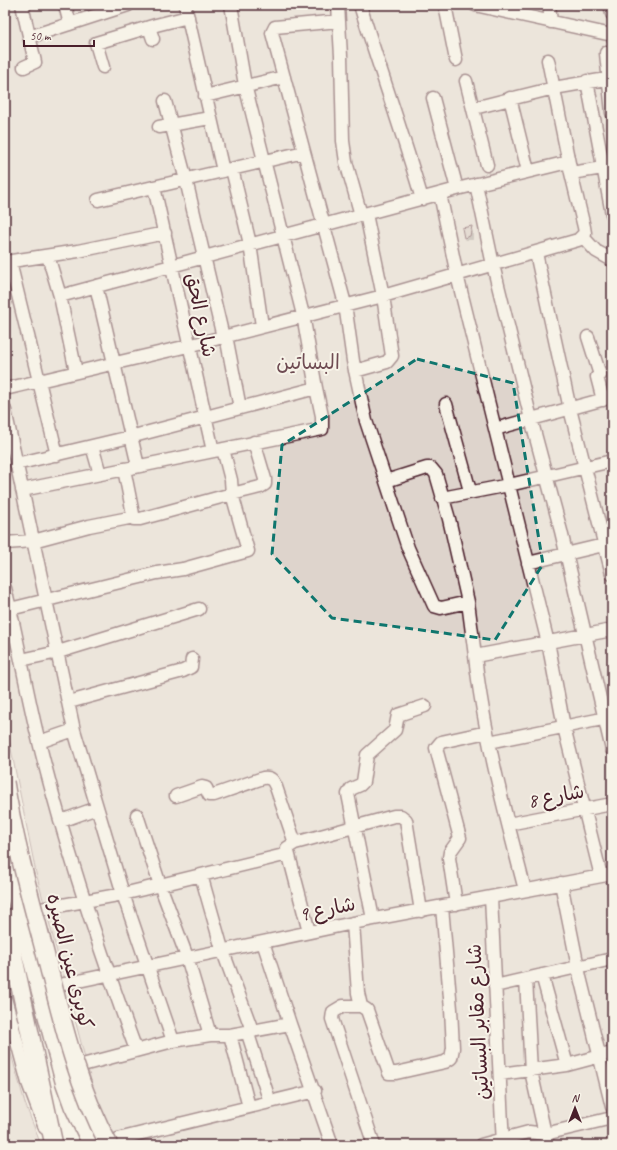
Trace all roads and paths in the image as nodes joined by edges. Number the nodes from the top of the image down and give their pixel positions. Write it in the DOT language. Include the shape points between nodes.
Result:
graph roads {
  1 [pos="22,5"];
  2 [pos="66,5"];
  3 [pos="128,5"];
  4 [pos="231,5"];
  5 [pos="338,5"];
  6 [pos="360,5"];
  7 [pos="445,5"];
  8 [pos="475,5"];
  9 [pos="549,5"];
  10 [pos="612,5"];
  11 [pos="106,8"];
  12 [pos="186,11"];
  13 [pos="612,14"];
  14 [pos="339,21"];
  15 [pos="551,22"];
  16 [pos="70,24"];
  17 [pos="149,27"];
  18 [pos="612,35"];
  19 [pos="29,37"];
  20 [pos="153,39"];
  21 [pos="606,53"];
  22 [pos="456,60"];
  23 [pos="548,60"];
  24 [pos="24,67"];
  25 [pos="103,67"];
  26 [pos="284,77"];
  27 [pos="610,79"];
  28 [pos="466,81"];
  29 [pos="587,81"];
  30 [pos="245,85"];
  31 [pos="554,88"];
  32 [pos="205,96"];
  33 [pos="433,98"];
  34 [pos="510,98"];
  35 [pos="165,101"];
  36 [pos="474,108"];
  37 [pos="612,113"];
  38 [pos="210,118"];
  39 [pos="165,126"];
  40 [pos="304,152"];
  41 [pos="265,161"];
  42 [pos="486,165"];
  43 [pos="570,168"];
  44 [pos="603,168"];
  45 [pos="228,170"];
  46 [pos="528,171"];
  47 [pos="186,180"];
  48 [pos="476,184"];
  49 [pos="154,187"];
  50 [pos="456,189"];
  51 [pos="440,194"];
  52 [pos="422,199"];
  53 [pos="98,200"];
  54 [pos="363,214"];
  55 [pos="612,214"];
  56 [pos="324,225"];
  57 [pos="165,234"];
  58 [pos="284,236"];
  59 [pos="584,237"];
  60 [pos="250,244"];
  61 [pos="536,254"];
  62 [pos="48,256"];
  63 [pos="204,257"];
  64 [pos="612,260"];
  65 [pos="7,262"];
  66 [pos="171,265"];
  67 [pos="493,266"];
  68 [pos="457,275"];
  69 [pos="96,286"];
  70 [pos="60,296"];
  71 [pos="383,296"];
  72 [pos="345,304"];
  73 [pos="303,316"];
  74 [pos="262,326"];
  75 [pos="224,336"];
  76 [pos="588,337"];
  77 [pos="188,346"];
  78 [pos="113,364"];
  79 [pos="355,371"];
  80 [pos="76,372"];
  81 [pos="40,381"];
  82 [pos="316,388"];
  83 [pos="5,389"];
  84 [pos="608,399"];
  85 [pos="446,404"];
  86 [pos="240,408"];
  87 [pos="5,410"];
  88 [pos="570,410"];
  89 [pos="205,418"];
  90 [pos="531,419"];
  91 [pos="495,429"];
  92 [pos="130,437"];
  93 [pos="254,442"];
  94 [pos="92,446"];
  95 [pos="218,450"];
  96 [pos="57,455"];
  97 [pos="612,461"];
  98 [pos="16,464"];
  99 [pos="138,466"];
  100 [pos="585,467"];
  101 [pos="124,469"];
  102 [pos="100,474"];
  103 [pos="547,477"];
  104 [pos="386,481"];
  105 [pos="509,485"];
  106 [pos="22,490"];
  107 [pos="470,492"];
  108 [pos="232,494"];
  109 [pos="442,498"];
  110 [pos="134,517"];
  111 [pos="33,542"];
  112 [pos="5,543"];
  113 [pos="608,544"];
  114 [pos="566,554"];
  115 [pos="528,563"];
  116 [pos="612,574"];
  117 [pos="5,588"];
  118 [pos="47,600"];
  119 [pos="468,602"];
  120 [pos="10,609"];
  121 [pos="198,609"];
  122 [pos="612,630"];
  123 [pos="586,635"];
  124 [pos="548,643"];
  125 [pos="58,652"];
  126 [pos="475,656"];
  127 [pos="192,659"];
  128 [pos="21,660"];
  129 [pos="69,702"];
  130 [pos="425,706"];
  131 [pos="608,718"];
  132 [pos="564,727"];
  133 [pos="74,730"];
  134 [pos="488,737"];
  135 [pos="39,742"];
  136 [pos="612,750"];
  137 [pos="5,782"];
  138 [pos="176,796"];
  139 [pos="5,801"];
  140 [pos="612,804"];
  141 [pos="97,808"];
  142 [pos="584,810"];
  143 [pos="137,815"];
  144 [pos="61,821"];
  145 [pos="508,824"];
  146 [pos="354,827"];
  147 [pos="294,843"];
  148 [pos="288,854"];
  149 [pos="5,857"];
  150 [pos="201,875"];
  151 [pos="606,875"];
  152 [pos="5,883"];
  153 [pos="561,883"];
  154 [pos="160,885"];
  155 [pos="525,890"];
  156 [pos="123,894"];
  157 [pos="491,897"];
  158 [pos="85,902"];
  159 [pos="456,904"];
  160 [pos="442,907"];
  161 [pos="30,911"];
  162 [pos="421,911"];
  163 [pos="5,918"];
  164 [pos="373,919"];
  165 [pos="353,923"];
  166 [pos="309,932"];
  167 [pos="263,942"];
  168 [pos="222,949"];
  169 [pos="187,957"];
  170 [pos="612,959"];
  171 [pos="146,966"];
  172 [pos="578,966"];
  173 [pos="108,974"];
  174 [pos="542,975"];
  175 [pos="526,979"];
  176 [pos="495,986"];
  177 [pos="50,987"];
  178 [pos="6,1003"];
  179 [pos="361,1006"];
  180 [pos="290,1024"];
  181 [pos="250,1031"];
  182 [pos="210,1035"];
  183 [pos="230,1035"];
  184 [pos="173,1041"];
  185 [pos="136,1050"];
  186 [pos="606,1055"];
  187 [pos="567,1064"];
  188 [pos="72,1068"];
  189 [pos="531,1071"];
  190 [pos="500,1074"];
  191 [pos="315,1091"];
  192 [pos="270,1102"];
  193 [pos="249,1107"];
  194 [pos="612,1108"];
  195 [pos="612,1118"];
  196 [pos="546,1140"];
  197 [pos="113,1142"];
  198 [pos="503,1142"];
  199 [pos="54,1145"];
  200 [pos="87,1145"];
  201 [pos="92,1145"];
  202 [pos="104,1145"];
  203 [pos="332,1145"];
  204 [pos="374,1145"];
  205 [pos="481,1145"];
  1 -- 19 [label="street"];
  2 -- 16 [label="street"];
  3 -- 11 [label="street"];
  4 -- 30 [label="street"];
  5 -- 14 [label="street"];
  6 -- 52 [label="street"];
  7 -- 22 [label="street"];
  8 -- 15 [label="street"];
  9 -- 15 [label="street"];
  10 -- 13 [label="street"];
  11 -- 16 [label="street"];
  12 -- 17 [label="street"];
  12 -- 32 [label="street"];
  14 -- 26 [label="street" via="273,29"];
  14 -- 54 [label="street" via="343,141 346,162"];
  15 -- 18 [label="street"];
  16 -- 19 [label="street"];
  17 -- 20 [label="street"];
  17 -- 25 [label="street" via="96,44"];
  19 -- 24 [label="street" via="35,62"];
  21 -- 27 [label="street"];
  23 -- 31 [label="street"];
  26 -- 30 [label="street"];
  26 -- 40 [label="street"];
  27 -- 29 [label="street"];
  27 -- 37 [label="street"];
  28 -- 36 [label="street"];
  29 -- 31 [label="street"];
  29 -- 44 [label="street"];
  30 -- 32 [label="street"];
  30 -- 41 [label="street"];
  31 -- 34 [label="street"];
  31 -- 43 [label="street"];
  32 -- 38 [label="street"];
  33 -- 50 [label="street"];
  34 -- 36 [label="street"];
  34 -- 46 [label="street"];
  35 -- 39 [label="street"];
  36 -- 42 [label="street"];
  38 -- 39 [label="street"];
  38 -- 45 [label="street"];
  39 -- 47 [label="street"];
  40 -- 41 [label="street"];
  40 -- 56 [label="street"];
  41 -- 45 [label="street"];
  41 -- 58 [label="street"];
  43 -- 44 [label="street"];
  43 -- 46 [label="street"];
  43 -- 59 [label="street"];
  44 -- 55 [label="street"];
  45 -- 47 [label="street"];
  45 -- 60 [label="street"];
  46 -- 48 [label="street"];
  47 -- 49 [label="street"];
  47 -- 63 [label="street"];
  48 -- 50 [label="street"];
  48 -- 67 [label="street"];
  49 -- 53 [label="street"];
  49 -- 57 [label="street, شارع الحق"];
  50 -- 51 [label="street"];
  51 -- 52 [label="street"];
  51 -- 68 [label="street"];
  52 -- 54 [label="street"];
  54 -- 56 [label="street"];
  54 -- 71 [label="street"];
  56 -- 58 [label="street"];
  56 -- 72 [label="street"];
  57 -- 62 [label="street"];
  57 -- 66 [label="street, شارع الحق"];
  58 -- 60 [label="street"];
  58 -- 73 [label="street"];
  59 -- 61 [label="street"];
  59 -- 64 [label="street" via="596,251"];
  60 -- 63 [label="street"];
  60 -- 74 [label="street"];
  61 -- 67 [label="street"];
  61 -- 88 [label="street"];
  62 -- 65 [label="street"];
  62 -- 70 [label="street"];
  63 -- 66 [label="street"];
  63 -- 75 [label="street"];
  65 -- 81 [label="street"];
  66 -- 69 [label="street"];
  66 -- 77 [label="street, شارع الحق"];
  67 -- 68 [label="street"];
  67 -- 90 [label="street"];
  68 -- 71 [label="street"];
  68 -- 91 [label="street"];
  69 -- 70 [label="street"];
  69 -- 78 [label="street"];
  70 -- 80 [label="street"];
  71 -- 72 [label="street"];
  71 -- 79 [label="street" via="391,358 383,364"];
  72 -- 73 [label="street"];
  72 -- 79 [label="street"];
  73 -- 74 [label="street"];
  73 -- 82 [label="street"];
  74 -- 75 [label="street"];
  75 -- 77 [label="street"];
  75 -- 86 [label="street"];
  76 -- 84 [label="street" via="600,375 597,376"];
  77 -- 78 [label="street"];
  77 -- 89 [label="street, شارع الحق"];
  78 -- 80 [label="street"];
  78 -- 92 [label="street"];
  79 -- 104 [label="street" via="366,421"];
  80 -- 81 [label="street"];
  81 -- 83 [label="street"];
  81 -- 96 [label="street"];
  82 -- 86 [label="street"];
  82 -- 93 [label="street" via="322,429"];
  84 -- 88 [label="street"];
  85 -- 107 [label="street"];
  86 -- 89 [label="street"];
  87 -- 98 [label="street"];
  88 -- 90 [label="street"];
  88 -- 100 [label="street"];
  89 -- 92 [label="street"];
  89 -- 95 [label="street, شارع الحق"];
  90 -- 91 [label="street"];
  90 -- 103 [label="street"];
  91 -- 105 [label="street"];
  92 -- 94 [label="street"];
  92 -- 99 [label="street"];
  93 -- 95 [label="street"];
  93 -- 108 [label="street" via="266,479 265,484"];
  94 -- 96 [label="street"];
  94 -- 102 [label="street"];
  95 -- 99 [label="street"];
  95 -- 108 [label="street, شارع الحق" via="231,480"];
  96 -- 98 [label="street"];
  97 -- 100 [label="street"];
  98 -- 106 [label="street"];
  99 -- 101 [label="street"];
  100 -- 103 [label="street"];
  100 -- 113 [label="street"];
  101 -- 102 [label="street"];
  101 -- 110 [label="street"];
  102 -- 106 [label="street"];
  103 -- 105 [label="street"];
  103 -- 114 [label="street"];
  104 -- 109 [label="street" via="431,468 436,474"];
  104 -- 119 [label="street" via="408,548 434,606 441,608"];
  105 -- 107 [label="street"];
  105 -- 115 [label="street"];
  106 -- 111 [label="street"];
  107 -- 109 [label="street"];
  108 -- 110 [label="street" via="140,519"];
  108 -- 118 [label="street, شارع الحق" via="248,549 246,552"];
  109 -- 119 [label="street"];
  110 -- 111 [label="street" via="83,527"];
  111 -- 112 [label="street"];
  111 -- 118 [label="street"];
  113 -- 114 [label="street"];
  113 -- 116 [label="street"];
  114 -- 115 [label="street"];
  114 -- 123 [label="street"];
  115 -- 124 [label="street"];
  117 -- 120 [label="street"];
  118 -- 120 [label="street"];
  118 -- 125 [label="street"];
  119 -- 126 [label="street"];
  120 -- 128 [label="street"];
  121 -- 125 [label="street"];
  122 -- 123 [label="street"];
  123 -- 124 [label="street"];
  123 -- 131 [label="street"];
  124 -- 126 [label="street"];
  124 -- 132 [label="street"];
  125 -- 128 [label="street"];
  125 -- 129 [label="street"];
  126 -- 134 [label="street"];
  127 -- 129 [label="street" via="191,667 183,671"];
  128 -- 135 [label="street"];
  129 -- 133 [label="street"];
  130 -- 146 [label="street" via="398,715 395,730 367,755 363,782 351,789 348,794"];
  131 -- 132 [label="street"];
  131 -- 136 [label="street"];
  132 -- 134 [label="street"];
  132 -- 142 [label="street"];
  133 -- 135 [label="street"];
  133 -- 141 [label="street"];
  134 -- 145 [label="street"];
  134 -- 159 [label="street" via="441,742 436,748 460,838 450,852 449,858"];
  135 -- 144 [label="street"];
  137 -- 197 [label="highway, كوبرى عين الصيره, bridge" via="9,808 70,1052 86,1100"];
  138 -- 147 [label="street" via="202,787 206,788 209,795 214,796 269,777 276,787"];
  139 -- 161 [label="street"];
  140 -- 142 [label="street, شارع 8"];
  141 -- 144 [label="street"];
  141 -- 156 [label="street"];
  142 -- 145 [label="street, شارع 8"];
  142 -- 151 [label="street"];
  143 -- 154 [label="street"];
  144 -- 158 [label="street"];
  145 -- 155 [label="street"];
  146 -- 147 [label="street"];
  146 -- 162 [label="street" via="394,816 404,817"];
  146 -- 164 [label="street"];
  147 -- 148 [label="street" via="287,848"];
  148 -- 150 [label="street"];
  148 -- 166 [label="street"];
  149 -- 201 [label="highway, كوبرى عين الصيره" via="64,1081"];
  150 -- 154 [label="street"];
  150 -- 168 [label="street"];
  151 -- 153 [label="street, شارع 9"];
  152 -- 200 [label="street" via="58,1073"];
  153 -- 155 [label="street, شارع 9"];
  153 -- 172 [label="street"];
  154 -- 156 [label="street"];
  154 -- 169 [label="street"];
  155 -- 157 [label="street, شارع 9"];
  156 -- 158 [label="street"];
  156 -- 171 [label="street"];
  157 -- 159 [label="street, شارع 9"];
  157 -- 176 [label="street, شارع مقابر البساتين"];
  158 -- 161 [label="street"];
  158 -- 173 [label="street"];
  159 -- 160 [label="street, شارع 9"];
  160 -- 162 [label="street, شارع 9"];
  160 -- 179 [label="street" via="451,1009 451,1058 445,1062 390,1073 367,1010"];
  161 -- 177 [label="street"];
  162 -- 164 [label="street, شارع 9"];
  163 -- 199 [label="highway"];
  164 -- 165 [label="street, شارع 9"];
  165 -- 166 [label="street, شارع 9"];
  165 -- 179 [label="street"];
  166 -- 167 [label="street, شارع 9"];
  167 -- 168 [label="street, شارع 9"];
  167 -- 180 [label="street"];
  168 -- 169 [label="street, شارع 9"];
  168 -- 181 [label="street"];
  169 -- 171 [label="street, شارع 9"];
  169 -- 182 [label="street"];
  170 -- 172 [label="street"];
  171 -- 173 [label="street, شارع 9"];
  171 -- 184 [label="street"];
  172 -- 174 [label="street"];
  172 -- 186 [label="street" via="590,1020"];
  173 -- 177 [label="street, شارع 9"];
  173 -- 185 [label="street"];
  174 -- 175 [label="street"];
  174 -- 187 [label="street"];
  175 -- 176 [label="street"];
  175 -- 189 [label="street"];
  176 -- 190 [label="street, شارع مقابر البساتين"];
  177 -- 188 [label="street"];
  178 -- 199 [label="street" via="28,1083 41,1120"];
  179 -- 204 [label="street" via="344,1006 334,1012 332,1019"];
  180 -- 181 [label="street"];
  180 -- 191 [label="street"];
  181 -- 183 [label="street"];
  181 -- 192 [label="street"];
  182 -- 183 [label="street"];
  182 -- 184 [label="street"];
  183 -- 193 [label="street"];
  184 -- 185 [label="street"];
  185 -- 188 [label="street"];
  186 -- 187 [label="street"];
  186 -- 194 [label="street"];
  187 -- 189 [label="street"];
  188 -- 202 [label="street" via="80,1093"];
  189 -- 190 [label="street"];
  189 -- 196 [label="street"];
  190 -- 198 [label="street, شارع مقابر البساتين"];
  191 -- 192 [label="street"];
  191 -- 203 [label="street"];
  192 -- 193 [label="street"];
  193 -- 197 [label="street"];
  195 -- 196 [label="street"];
  196 -- 198 [label="street" via="529,1132"];
  198 -- 205 [label="street"];
}
